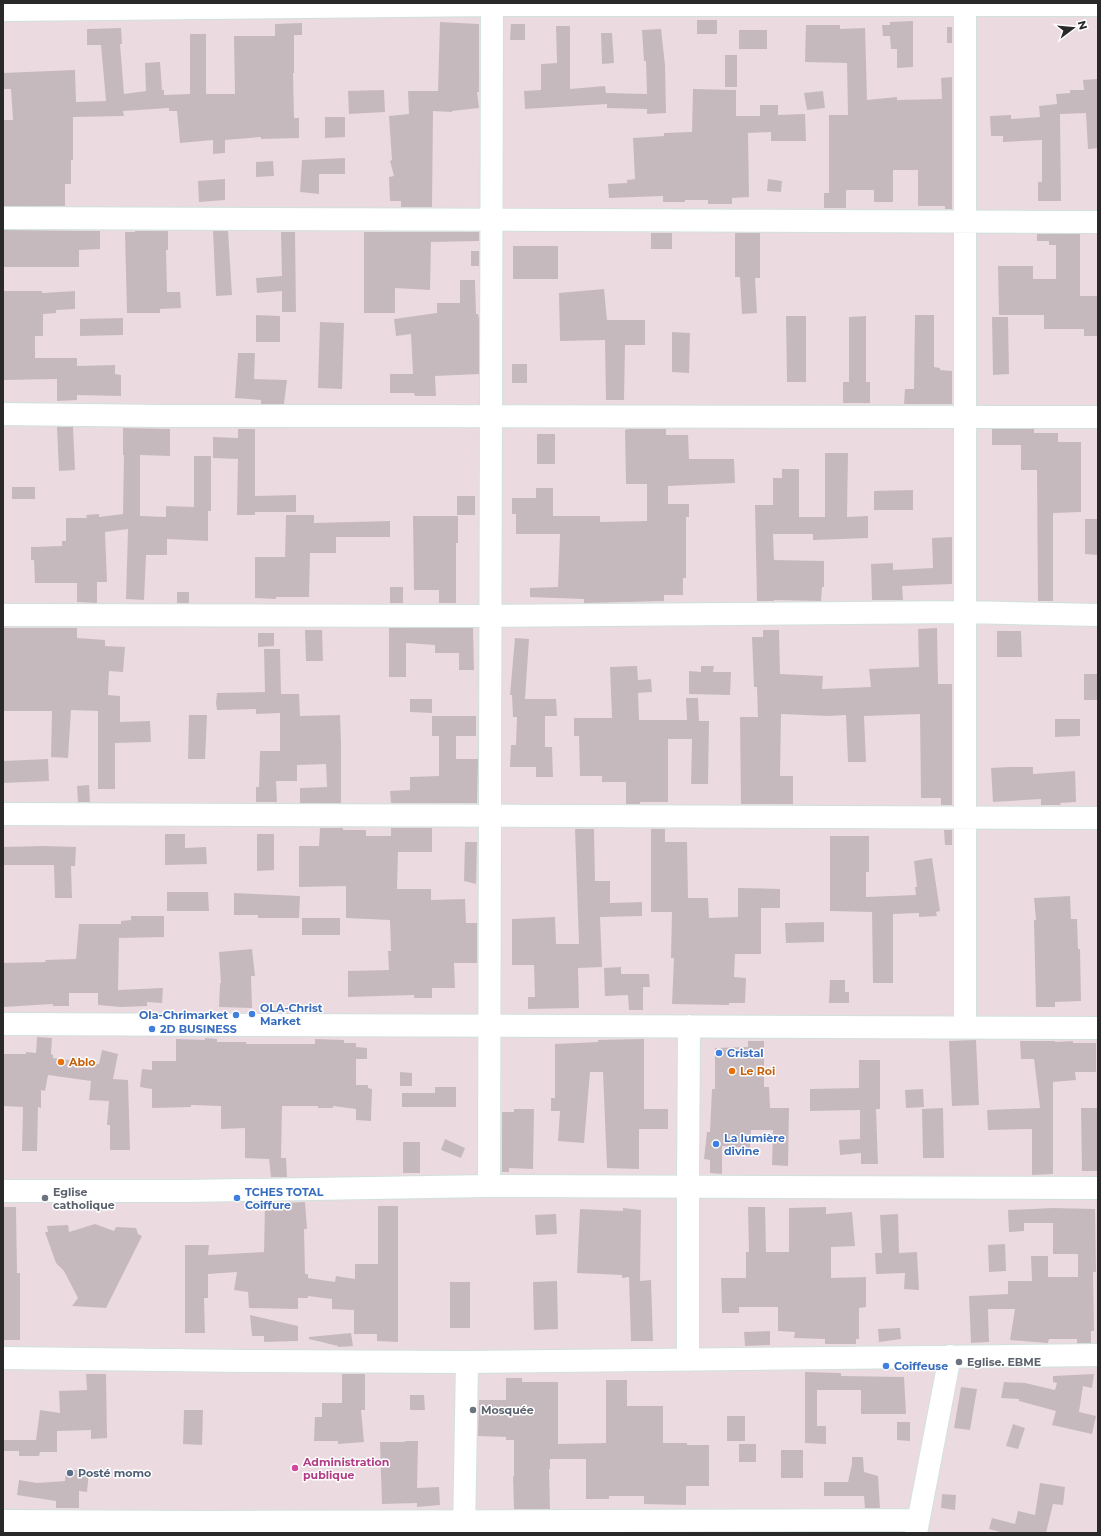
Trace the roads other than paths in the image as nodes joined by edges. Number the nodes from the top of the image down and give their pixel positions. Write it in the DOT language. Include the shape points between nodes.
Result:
graph roads {
  1 [pos="492,4"];
  2 [pos="965,4"];
  3 [pos="1098,5"];
  4 [pos="3,10"];
  5 [pos="3,218"];
  6 [pos="492,220"];
  7 [pos="965,222"];
  8 [pos="1098,222"];
  9 [pos="3,414"];
  10 [pos="491,416"];
  11 [pos="965,417"];
  12 [pos="1098,417"];
  13 [pos="965,612"];
  14 [pos="3,615"];
  15 [pos="1098,615"];
  16 [pos="490,616"];
  17 [pos="3,814"];
  18 [pos="490,816"];
  19 [pos="965,817"];
  20 [pos="1098,818"];
  21 [pos="3,1024"];
  22 [pos="489,1026"];
  23 [pos="690,1026"];
  24 [pos="964,1027"];
  25 [pos="1098,1028"];
  26 [pos="489,1186"];
  27 [pos="688,1188"];
  28 [pos="1098,1188"];
  29 [pos="3,1191"];
  30 [pos="1098,1355"];
  31 [pos="950,1356"];
  32 [pos="3,1358"];
  33 [pos="688,1360"];
  34 [pos="466,1362"];
  35 [pos="3,1521"];
  36 [pos="917,1526"];
  37 [pos="464,1527"];
  1 -- 2 [label="street"];
  1 -- 4 [label="street"];
  1 -- 6 [label="street"];
  2 -- 3 [label="street"];
  2 -- 7 [label="street"];
  5 -- 6 [label="street"];
  6 -- 7 [label="street"];
  6 -- 10 [label="street"];
  7 -- 8 [label="street"];
  7 -- 11 [label="street"];
  9 -- 10 [label="street"];
  10 -- 11 [label="street"];
  10 -- 16 [label="street"];
  11 -- 12 [label="street"];
  11 -- 13 [label="street"];
  13 -- 15 [label="street"];
  13 -- 16 [label="street"];
  13 -- 19 [label="street"];
  14 -- 16 [label="street"];
  16 -- 18 [label="street"];
  17 -- 18 [label="street"];
  18 -- 19 [label="street"];
  18 -- 22 [label="street"];
  19 -- 20 [label="street"];
  19 -- 24 [label="street"];
  21 -- 22 [label="street"];
  22 -- 23 [label="street"];
  22 -- 26 [label="street"];
  23 -- 24 [label="street"];
  23 -- 27 [label="street"];
  24 -- 25 [label="street"];
  26 -- 27 [label="street"];
  26 -- 29 [label="street"];
  27 -- 28 [label="street"];
  27 -- 33 [label="street"];
  30 -- 31 [label="street"];
  31 -- 33 [label="street"];
  31 -- 36 [label="street"];
  32 -- 34 [label="street"];
  33 -- 34 [label="street"];
  34 -- 37 [label="street"];
  35 -- 37 [label="street"];
  36 -- 37 [label="street"];
}
